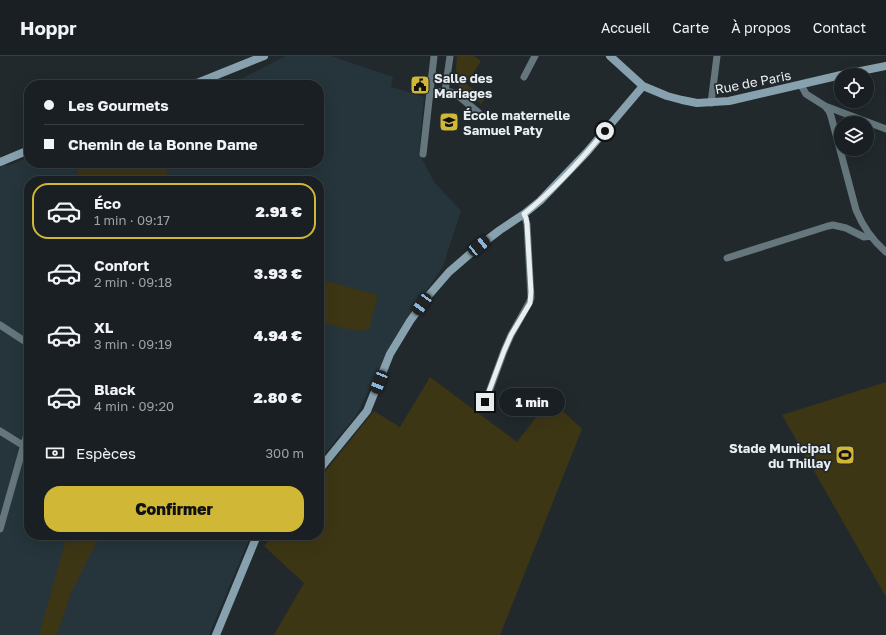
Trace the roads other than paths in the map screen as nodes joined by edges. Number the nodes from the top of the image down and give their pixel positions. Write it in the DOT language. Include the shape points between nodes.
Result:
graph roads {
  1 [pos="264,56"];
  2 [pos="434,56"];
  3 [pos="450,56"];
  4 [pos="535,56"];
  5 [pos="610,56"];
  6 [pos="717,56"];
  7 [pos="886,66"];
  8 [pos="874,68"];
  9 [pos="524,77"];
  10 [pos="834,77"];
  11 [pos="204,80"];
  12 [pos="801,85"];
  13 [pos="643,86"];
  14 [pos="430,90"];
  15 [pos="445,92"];
  16 [pos="711,102"];
  17 [pos="825,106"];
  18 [pos="479,113"];
  19 [pos="886,129"];
  20 [pos="24,152"];
  21 [pos="423,154"];
  22 [pos="0,162"];
  23 [pos="524,214"];
  24 [pos="871,236"];
  25 [pos="884,249"];
  26 [pos="727,258"];
  27 [pos="0,325"];
  28 [pos="24,341"];
  29 [pos="485,402"];
  30 [pos="0,431"];
  31 [pos="24,446"];
  32 [pos="324,464"];
  33 [pos="0,529"];
  34 [pos="255,540"];
  35 [pos="216,635"];
  1 -- 11 [label="street"];
  2 -- 14 [label="street"];
  3 -- 15 [label="street"];
  4 -- 9 [label="street"];
  5 -- 13 [label="street, Rue de Paris"];
  6 -- 16 [label="street"];
  7 -- 8 [label="street, Rue de Paris"];
  10 -- 12 [label="street, Rue de Paris"];
  12 -- 16 [label="street, Rue de Paris" via="729,101"];
  12 -- 17 [label="street" via="806,94"];
  13 -- 16 [label="street, Rue de Paris" via="682,100"];
  13 -- 23 [label="street" via="587,152"];
  14 -- 15 [label="street"];
  14 -- 21 [label="street"];
  15 -- 18 [label="street" via="455,93"];
  17 -- 19 [label="street"];
  17 -- 24 [label="street" via="831,116 856,210"];
  20 -- 22 [label="street"];
  23 -- 29 [label="street" via="527,224 530,303 511,335"];
  23 -- 32 [label="street" via="479,246 449,272 429,295 390,354 367,411"];
  24 -- 25 [label="street"];
  24 -- 26 [label="street" via="864,237 833,225"];
  27 -- 28 [label="street"];
  30 -- 31 [label="street"];
  31 -- 33 [label="street"];
  34 -- 35 [label="street"];
}
